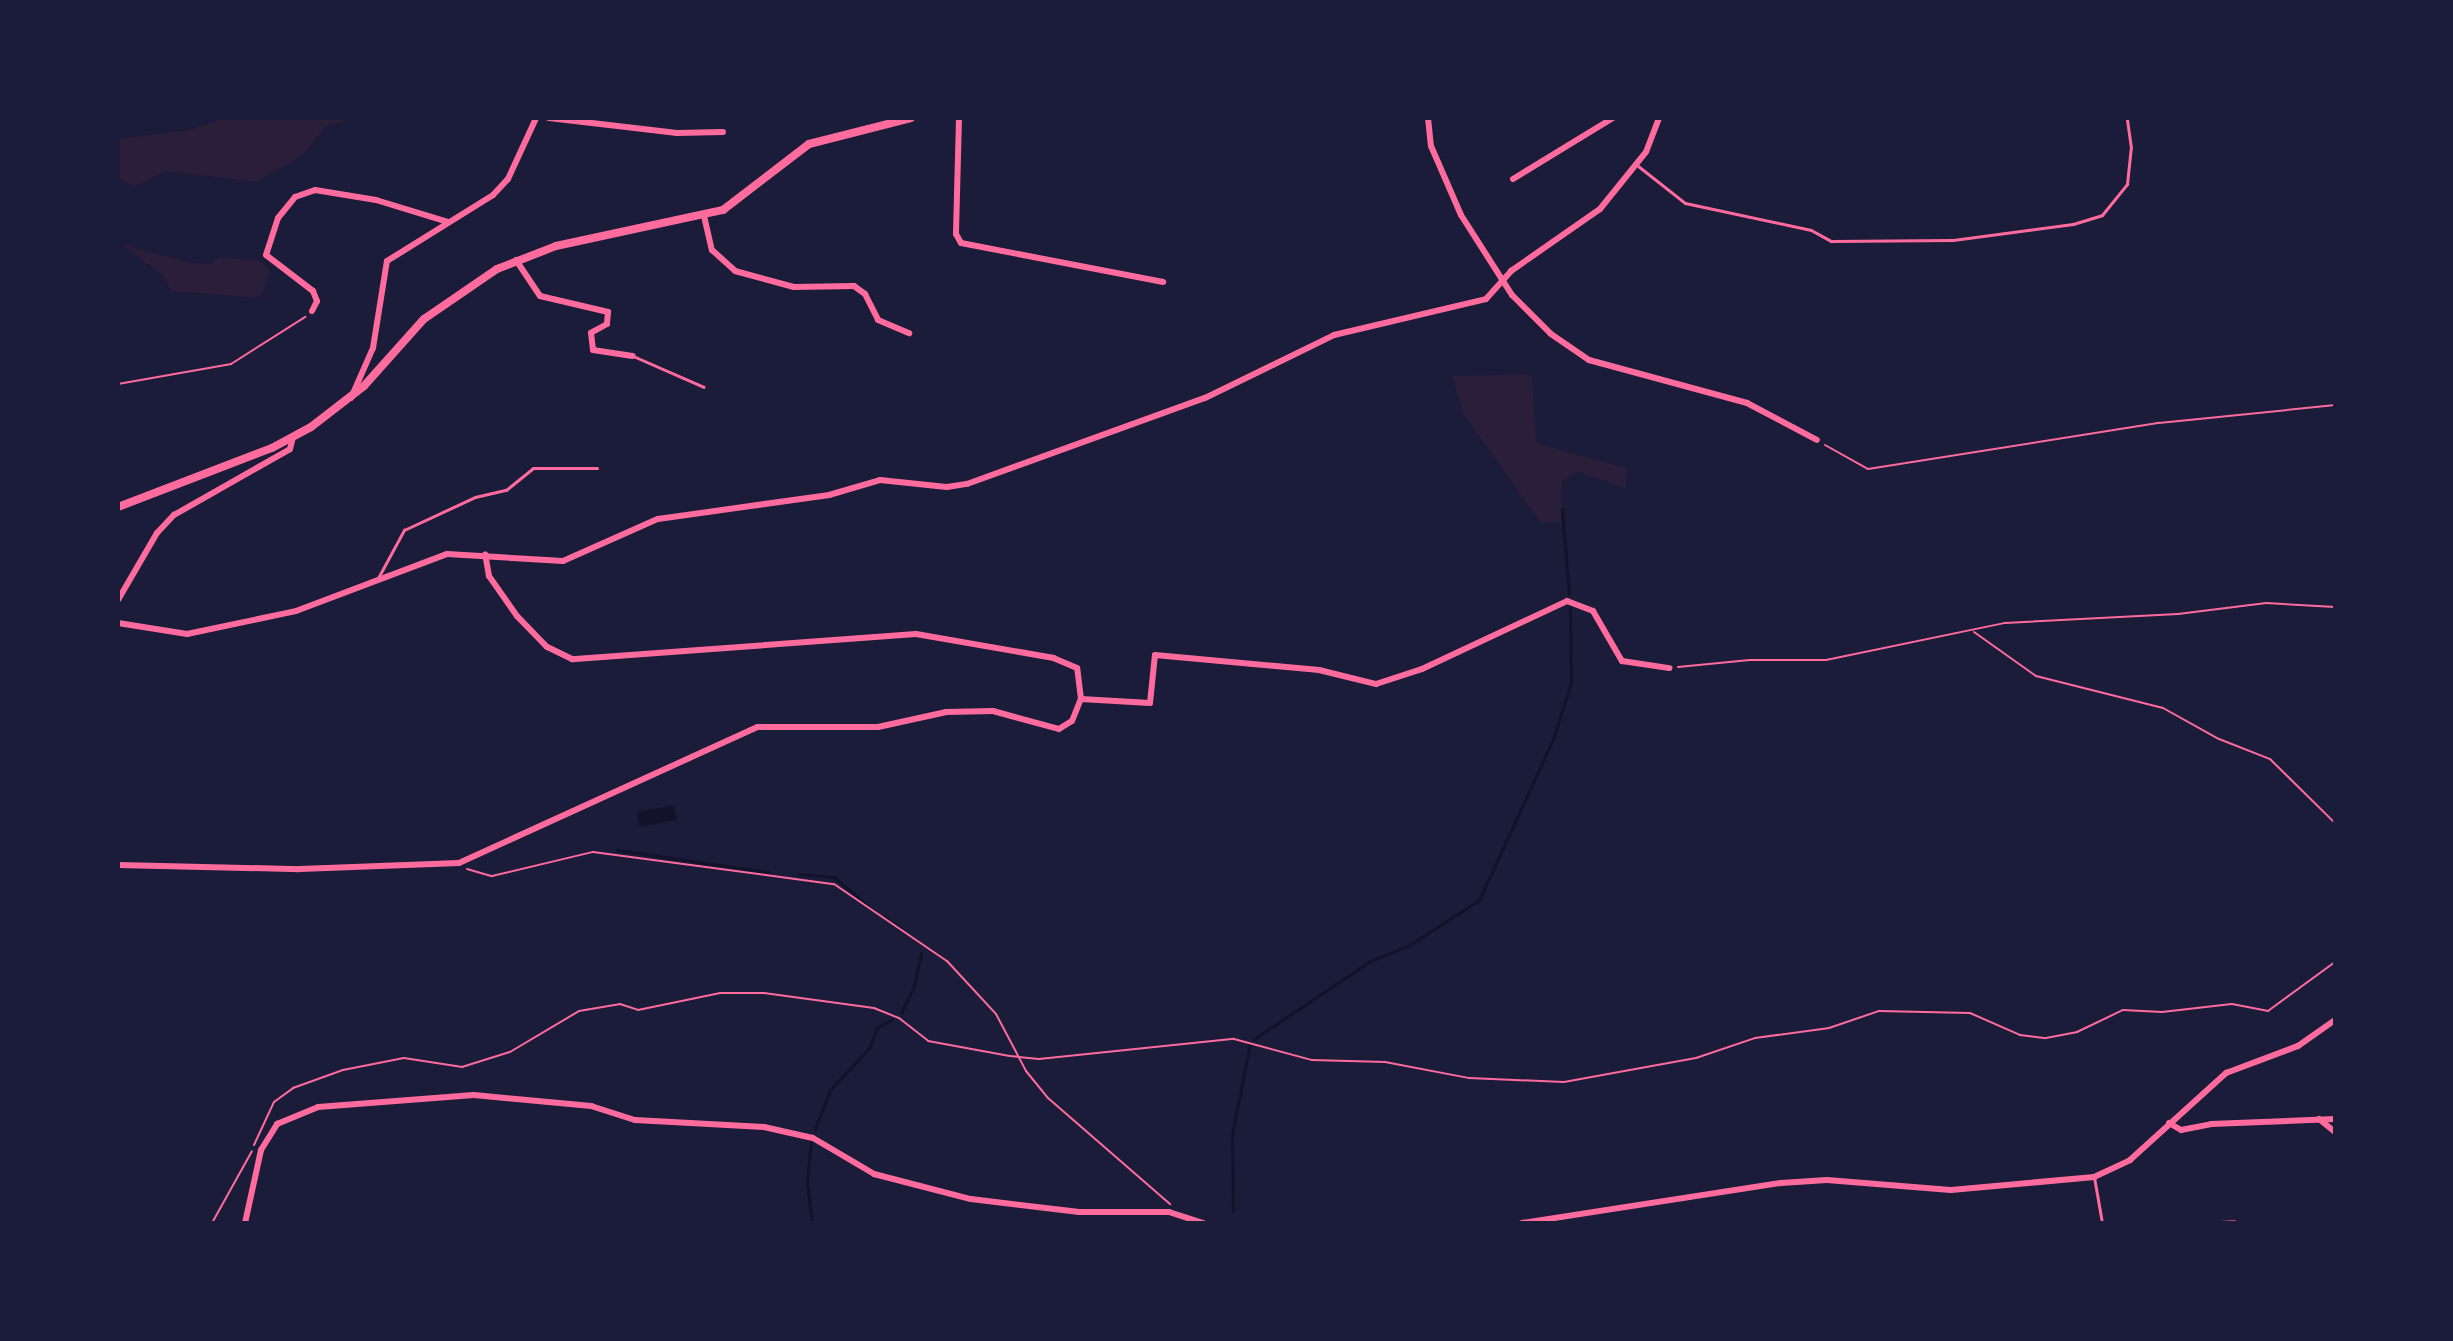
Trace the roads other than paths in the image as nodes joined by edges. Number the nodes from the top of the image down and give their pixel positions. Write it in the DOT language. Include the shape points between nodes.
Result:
graph roads {
  1 [pos="536,118"];
  2 [pos="549,118"];
  3 [pos="911,118"];
  4 [pos="959,118"];
  5 [pos="1428,118"];
  6 [pos="1613,118"];
  7 [pos="1659,118"];
  8 [pos="2127,118"];
  9 [pos="723,132"];
  10 [pos="1637,165"];
  11 [pos="1513,179"];
  12 [pos="704,216"];
  13 [pos="448,222"];
  14 [pos="516,260"];
  15 [pos="1503,280"];
  16 [pos="1163,282"];
  17 [pos="312,311"];
  18 [pos="909,333"];
  19 [pos="633,356"];
  20 [pos="704,387"];
  21 [pos="351,398"];
  22 [pos="293,437"];
  23 [pos="1817,440"];
  24 [pos="597,468"];
  25 [pos="118,507"];
  26 [pos="485,554"];
  27 [pos="378,581"];
  28 [pos="118,600"];
  29 [pos="118,623"];
  30 [pos="1669,668"];
  31 [pos="1081,699"];
  32 [pos="118,865"];
  33 [pos="2335,1020"];
  34 [pos="2319,1119"];
  35 [pos="2335,1119"];
  36 [pos="2169,1123"];
  37 [pos="2335,1132"];
  38 [pos="2094,1177"];
  39 [pos="2234,1221"];
  40 [pos="245,1223"];
  41 [pos="1203,1223"];
  42 [pos="1522,1223"];
  43 [pos="2102,1223"];
  44 [pos="2199,1223"];
  1 -- 13 [label="street" via="508,179"];
  2 -- 9 [label="street" via="677,133"];
  3 -- 12 [label="street" via="809,144 737,202"];
  4 -- 16 [label="street" via="956,234 961,243"];
  5 -- 15 [label="street" via="1431,146 1453,199"];
  6 -- 11 [label="street"];
  7 -- 10 [label="street"];
  8 -- 10 [label="lane" via="2127,184 2102,215 2073,224 1953,240 1831,241 1811,230 1685,203"];
  10 -- 15 [label="street" via="1584,223"];
  12 -- 14 [label="street" via="565,244"];
  12 -- 18 [label="street" via="712,250 735,271 794,287 854,286 865,294 878,320"];
  13 -- 17 [label="street" via="376,200 315,190 295,197 278,218 266,252 274,266 313,291 317,301"];
  13 -- 21 [label="street" via="387,261 373,348"];
  14 -- 19 [label="street" via="528,286 540,296 608,312 607,324 591,333 593,350"];
  14 -- 21 [label="street" via="437,308"];
  15 -- 23 [label="street" via="1534,320 1589,360 1747,403"];
  15 -- 26 [label="street" via="1479,302 1334,335 1205,398 967,484 880,480 829,495 658,519 563,561"];
  19 -- 20 [label="lane"];
  21 -- 22 [label="street"];
  22 -- 25 [label="street"];
  22 -- 28 [label="street" via="290,449 174,515 157,533"];
  24 -- 27 [label="lane" via="533,468 506,490 475,497 404,530"];
  26 -- 27 [label="street" via="447,554"];
  26 -- 31 [label="street" via="489,576 517,616 547,647 572,659 916,634 1054,658 1077,668"];
  27 -- 29 [label="street" via="296,611 187,634"];
  30 -- 31 [label="street" via="1622,661 1593,611 1567,601 1422,669 1376,684 1319,670 1155,655 1150,703"];
  31 -- 32 [label="street" via="1072,721 1059,729 993,711 946,712 878,727 758,727 459,863 300,869"];
  33 -- 36 [label="street" via="2298,1046 2226,1073"];
  34 -- 35 [label="street"];
  34 -- 36 [label="street" via="2181,1130"];
  34 -- 37 [label="street"];
  36 -- 38 [label="street" via="2130,1160"];
  38 -- 42 [label="street" via="1951,1190 1816,1180 1677,1195"];
  38 -- 43 [label="lane"];
  39 -- 44 [label="lane"];
  40 -- 41 [label="street" via="261,1150 277,1124 318,1107 474,1095 591,1106 635,1120 764,1127 801,1135 874,1174 971,1199 1079,1212 1175,1213"];
}
